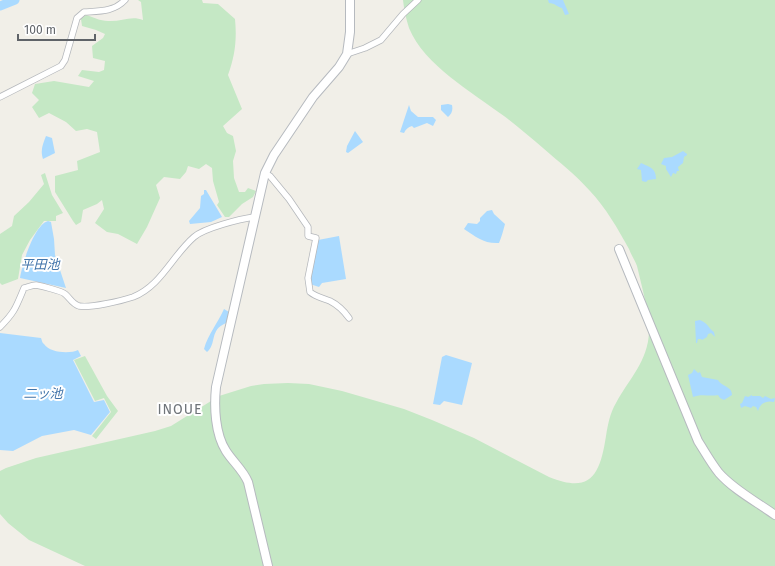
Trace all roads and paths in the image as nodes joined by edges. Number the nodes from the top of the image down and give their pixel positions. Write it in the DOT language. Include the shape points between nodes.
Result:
graph roads {
  1 [pos="124,0"];
  2 [pos="350,0"];
  3 [pos="418,0"];
  4 [pos="347,54"];
  5 [pos="0,97"];
  6 [pos="265,173"];
  7 [pos="254,217"];
  8 [pos="620,249"];
  9 [pos="349,318"];
  10 [pos="0,327"];
  11 [pos="775,515"];
  12 [pos="268,566"];
  1 -- 5 [label="street" via="119,6 108,10 84,12 77,18 61,66"];
  2 -- 4 [label="street" via="350,46"];
  3 -- 4 [label="street" via="381,40"];
  4 -- 6 [label="street" via="313,97 274,155"];
  6 -- 7 [label="street"];
  6 -- 9 [label="street" via="289,199 308,227 308,236 316,238 308,278 310,292 331,302"];
  7 -- 10 [label="street" via="238,220 195,236 150,288 133,297 79,306 72,303 64,293 35,285 24,288 11,317"];
  7 -- 12 [label="street" via="218,375 215,402 218,431 223,445 248,482"];
  8 -- 11 [label="street" via="708,459 728,481"];
}
